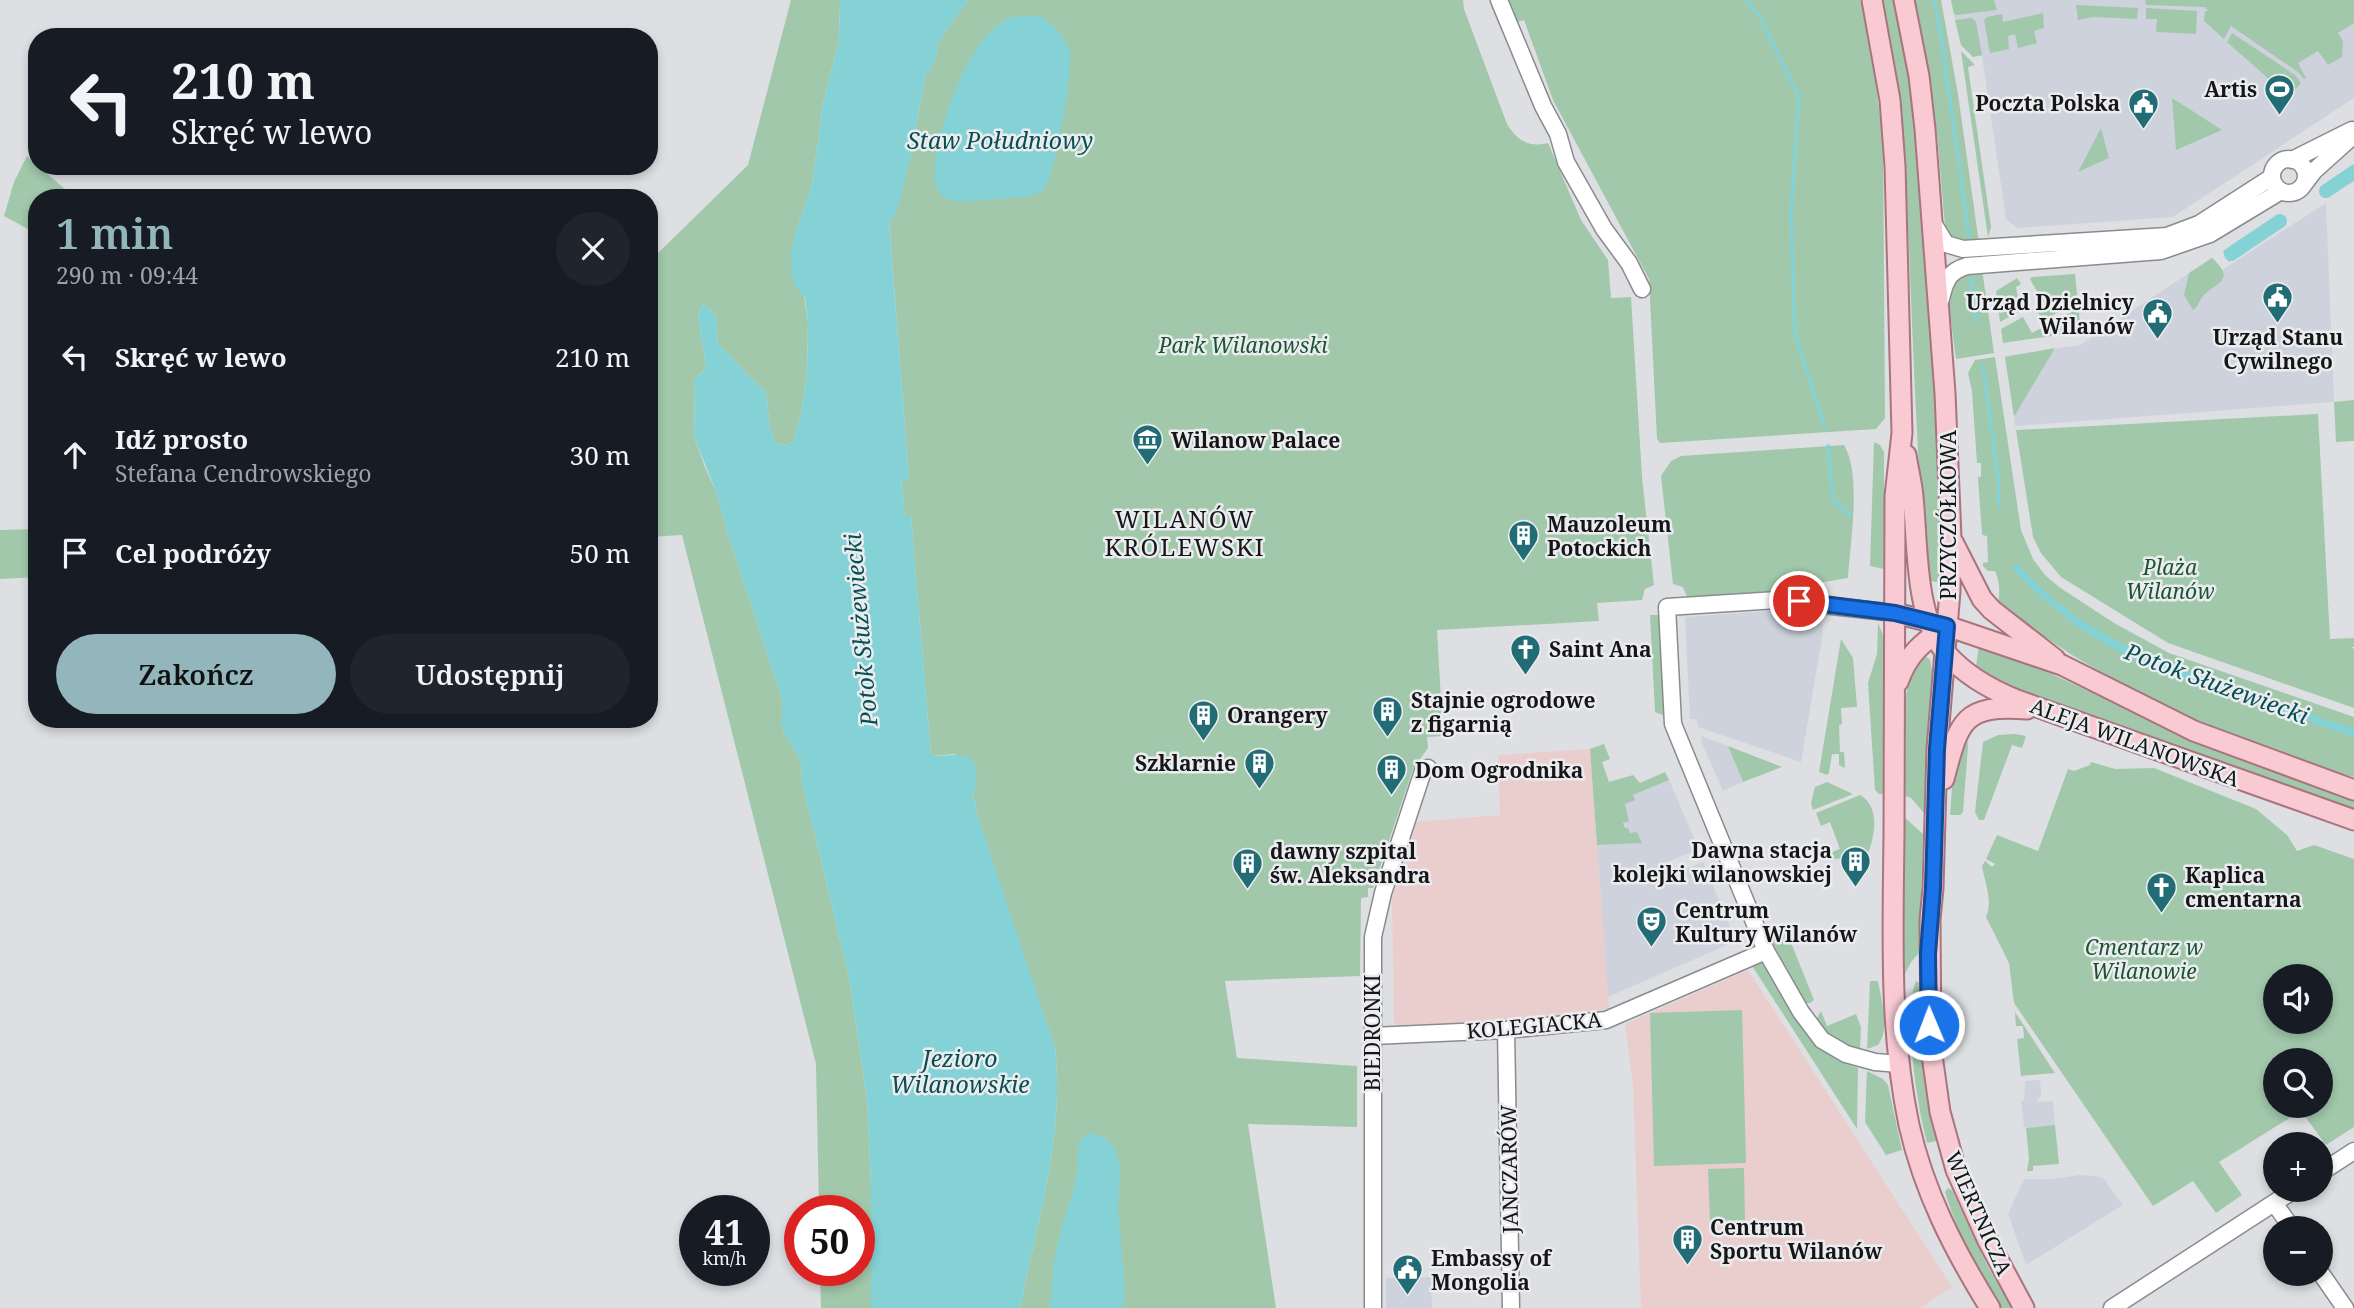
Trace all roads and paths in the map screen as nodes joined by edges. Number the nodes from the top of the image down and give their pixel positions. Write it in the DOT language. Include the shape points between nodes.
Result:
graph roads {
  1 [pos="1499,0"];
  2 [pos="1872,0"];
  3 [pos="1905,0"];
  4 [pos="2354,128"];
  5 [pos="2354,135"];
  6 [pos="2292,160"];
  7 [pos="2305,183"];
  8 [pos="2276,184"];
  9 [pos="1931,218"];
  10 [pos="1642,289"];
  11 [pos="1938,317"];
  12 [pos="1902,433"];
  13 [pos="1951,538"];
  14 [pos="1895,613"];
  15 [pos="1937,627"];
  16 [pos="1945,652"];
  17 [pos="2062,665"];
  18 [pos="1895,689"];
  19 [pos="2043,710"];
  20 [pos="1429,768"];
  21 [pos="2354,790"];
  22 [pos="1937,810"];
  23 [pos="2354,820"];
  24 [pos="1766,951"];
  25 [pos="1506,1030"];
  26 [pos="1372,1036"];
  27 [pos="1900,1064"];
  28 [pos="1934,1073"];
  29 [pos="2354,1151"];
  30 [pos="2333,1164"];
  31 [pos="2274,1203"];
  32 [pos="2283,1216"];
  33 [pos="2330,1286"];
  34 [pos="1373,1308"];
  35 [pos="1511,1308"];
  36 [pos="1990,1308"];
  37 [pos="2024,1308"];
  38 [pos="2112,1308"];
  39 [pos="2345,1308"];
  1 -- 10 [label="street" via="1558,134 1566,163"];
  2 -- 12 [label="main road" via="1890,100 1894,153"];
  3 -- 9 [label="main road, PRZYCZÓŁKOWA" via="1919,76"];
  4 -- 6 [label="street"];
  5 -- 7 [label="street"];
  6 -- 7 [label="street" via="2304,169"];
  6 -- 8 [label="street" via="2278,163"];
  7 -- 8 [label="street" via="2292,193"];
  8 -- 9 [label="street" via="2199,225 2167,236 1963,249 1941,239"];
  8 -- 11 [label="street" via="2210,234 2161,251 1956,269 1945,284"];
  9 -- 11 [label="main road, PRZYCZÓŁKOWA"];
  11 -- 13 [label="main road, PRZYCZÓŁKOWA"];
  12 -- 14 [label="main road" via="1895,496"];
  12 -- 15 [label="main road" via="1913,496 1919,578"];
  13 -- 15 [label="main road, PRZYCZÓŁKOWA"];
  13 -- 17 [label="main road" via="1992,610"];
  14 -- 15 [label="main road, ALEJA WILANOWSKA"];
  14 -- 18 [label="main road"];
  14 -- 24 [label="street" via="1777,600 1667,607 1673,724"];
  15 -- 16 [label="main road, PRZYCZÓŁKOWA"];
  15 -- 17 [label="main road, ALEJA WILANOWSKA"];
  15 -- 18 [label="main road" via="1905,663"];
  16 -- 19 [label="main road, ALEJA WILANOWSKA" via="1988,686"];
  16 -- 22 [label="main road, PRZYCZÓŁKOWA"];
  17 -- 21 [label="main road, ALEJA WILANOWSKA" via="2194,731"];
  18 -- 27 [label="main road" via="1894,976"];
  19 -- 22 [label="main road" via="1994,708 1965,720 1952,750"];
  19 -- 23 [label="main road, ALEJA WILANOWSKA"];
  20 -- 26 [label="street, BIEDRONKI" via="1423,771 1374,926"];
  22 -- 28 [label="main road, PRZYCZÓŁKOWA" via="1928,954"];
  24 -- 25 [label="street, KOLEGIACKA" via="1606,1020"];
  24 -- 27 [label="street" via="1822,1040 1855,1056"];
  25 -- 26 [label="street, KOLEGIACKA"];
  25 -- 35 [label="street, JANCZARÓW"];
  26 -- 34 [label="street, BIEDRONKI"];
  27 -- 36 [label="main road, WIERTNICZA" via="1910,1126 1932,1198 1961,1261"];
  28 -- 37 [label="main road, WIERTNICZA" via="1956,1170"];
  29 -- 30 [label="street"];
  31 -- 32 [label="street"];
  31 -- 38 [label="street"];
  33 -- 39 [label="street"];
}
